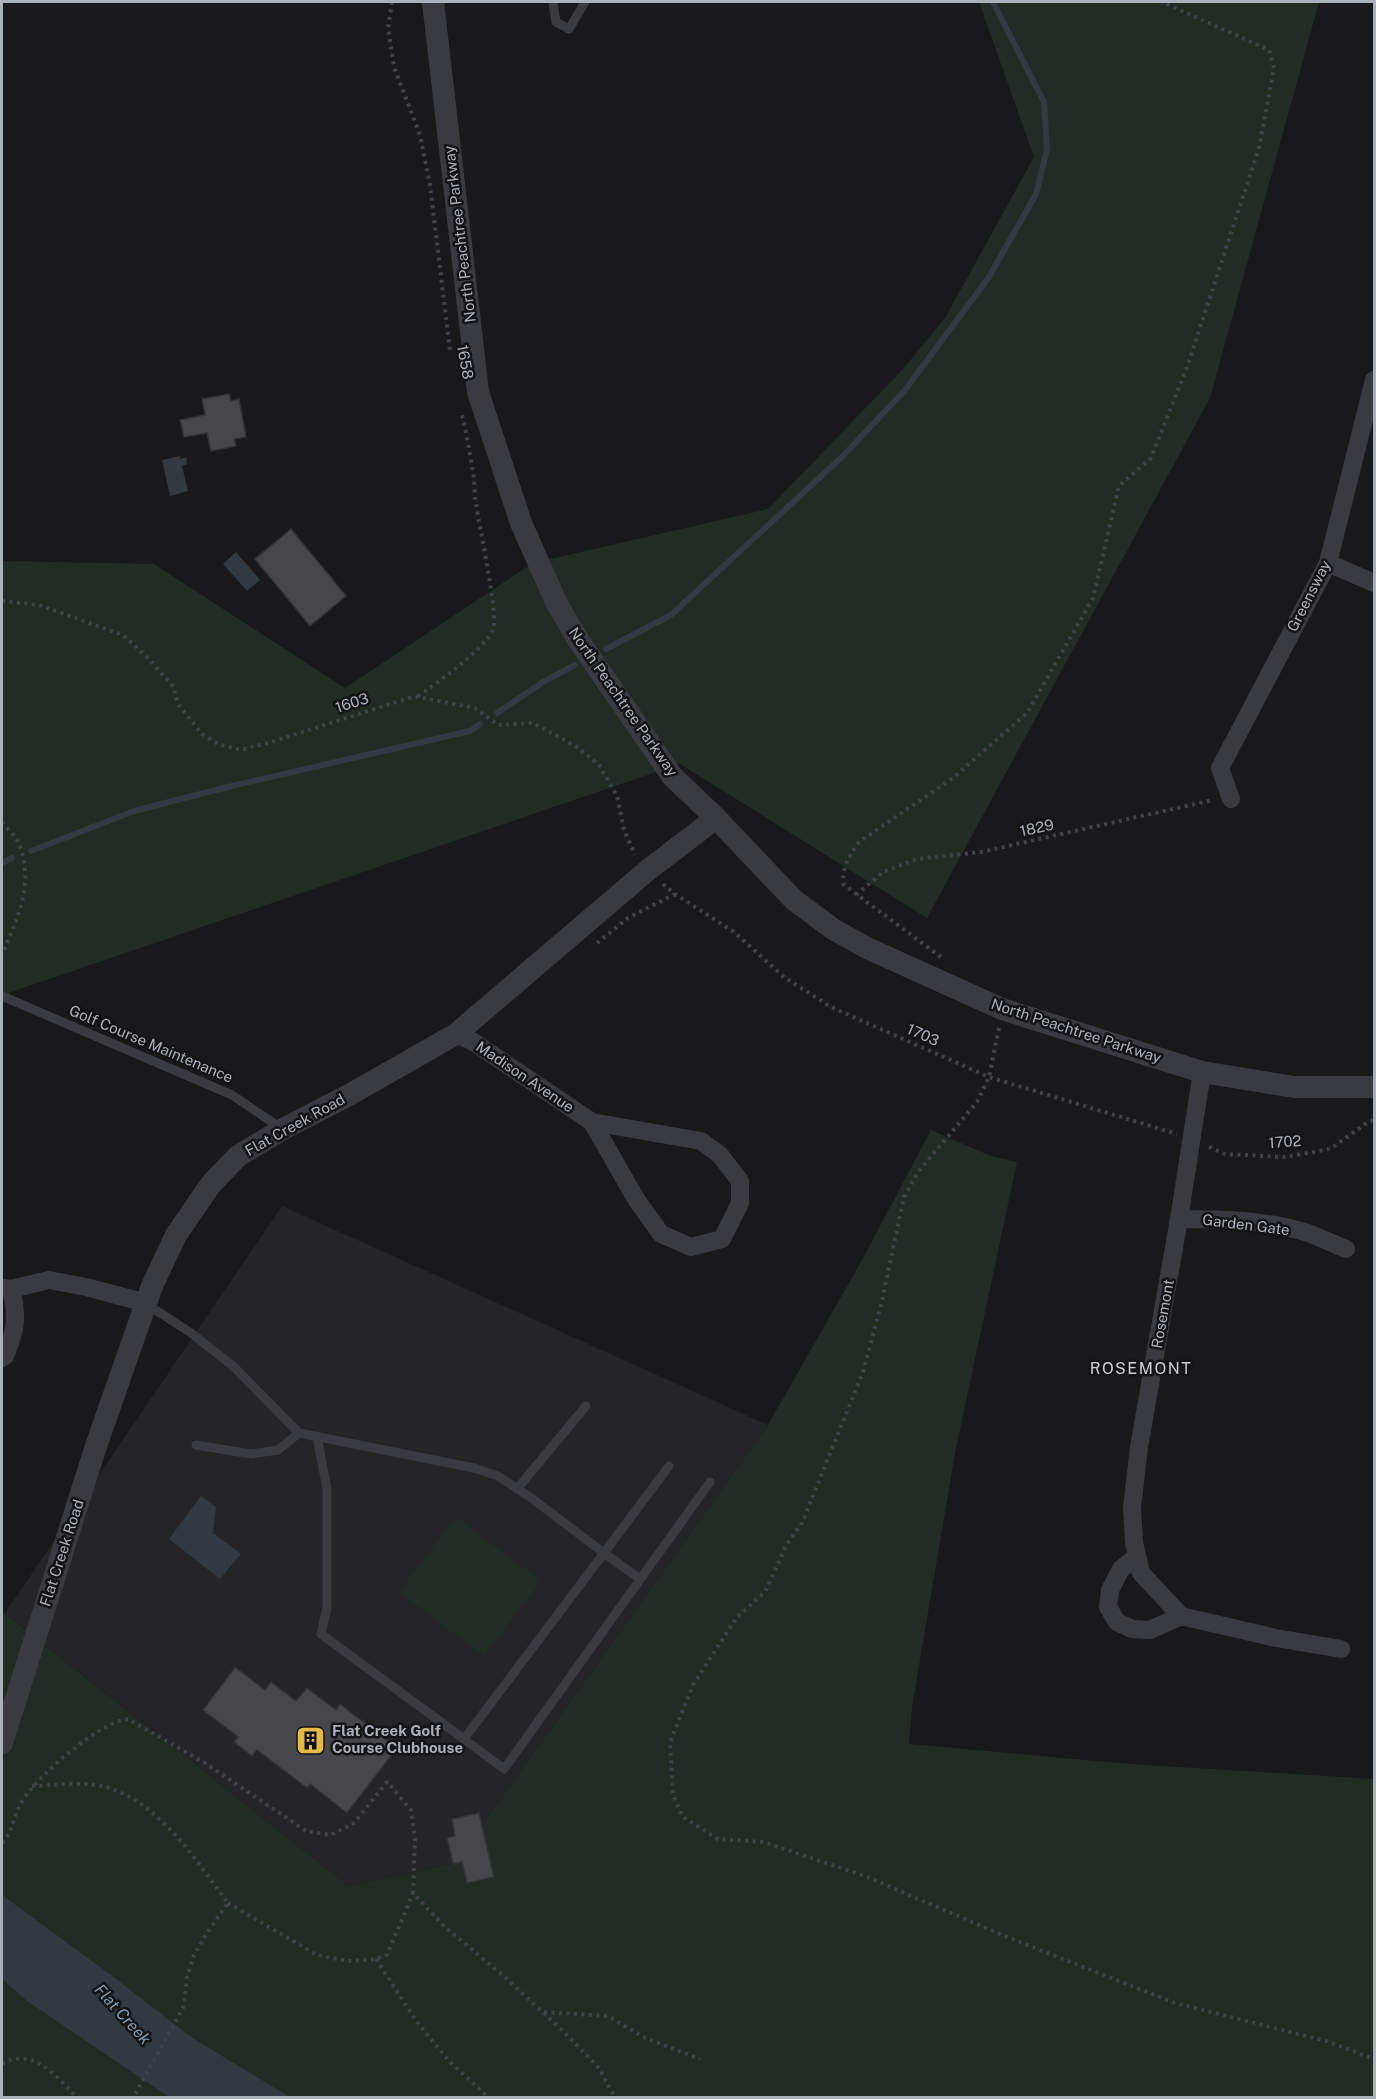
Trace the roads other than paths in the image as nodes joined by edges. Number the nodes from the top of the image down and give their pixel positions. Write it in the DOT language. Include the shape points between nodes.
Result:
graph roads {
  1 [pos="433,2"];
  2 [pos="553,2"];
  3 [pos="585,2"];
  4 [pos="1374,380"];
  5 [pos="1328,563"];
  6 [pos="1374,583"];
  7 [pos="1231,799"];
  8 [pos="716,818"];
  9 [pos="2,996"];
  10 [pos="456,1034"];
  11 [pos="1202,1072"];
  12 [pos="1374,1087"];
  13 [pos="592,1122"];
  14 [pos="283,1129"];
  15 [pos="1179,1219"];
  16 [pos="1346,1249"];
  17 [pos="6,1289"];
  18 [pos="146,1303"];
  19 [pos="2,1358"];
  20 [pos="586,1406"];
  21 [pos="299,1433"];
  22 [pos="317,1437"];
  23 [pos="196,1445"];
  24 [pos="669,1466"];
  25 [pos="710,1482"];
  26 [pos="517,1489"];
  27 [pos="604,1553"];
  28 [pos="1137,1556"];
  29 [pos="640,1579"];
  30 [pos="1181,1616"];
  31 [pos="1341,1649"];
  32 [pos="464,1739"];
  33 [pos="2,1743"];
  1 -- 8 [label="street, North Peachtree Parkway" via="478,392 520,523 577,638 672,776"];
  2 -- 3 [label="lane" via="556,22 569,29"];
  4 -- 5 [label="street, Greensway"];
  5 -- 6 [label="street"];
  5 -- 7 [label="street, Greensway" via="1220,768"];
  8 -- 10 [label="street, Flat Creek Road" via="648,870"];
  8 -- 11 [label="street, North Peachtree Parkway" via="794,900 867,948 1002,1009"];
  9 -- 14 [label="lane, Golf Course Maintenance" via="232,1095"];
  10 -- 13 [label="street, Madison Avenue"];
  10 -- 14 [label="street, Flat Creek Road"];
  11 -- 12 [label="street, North Peachtree Parkway" via="1294,1087"];
  11 -- 15 [label="street, Rosemont"];
  13 -- 13 [label="street, Madison Avenue" via="701,1142 720,1155 740,1181 740,1203 722,1239 692,1246 661,1234"];
  14 -- 18 [label="street, Flat Creek Road" via="238,1156 211,1184 176,1234"];
  15 -- 16 [label="street, Garden Gate" via="1265,1224 1309,1234"];
  15 -- 28 [label="street, Rosemont" via="1139,1447 1132,1508"];
  17 -- 18 [label="street" via="49,1280"];
  17 -- 19 [label="street" via="15,1306 15,1331"];
  18 -- 21 [label="lane" via="233,1366"];
  18 -- 33 [label="street, Flat Creek Road" via="96,1446"];
  20 -- 26 [label="lane"];
  21 -- 22 [label="lane"];
  21 -- 23 [label="lane" via="278,1450 251,1454"];
  22 -- 26 [label="lane" via="474,1468 498,1476"];
  22 -- 32 [label="lane" via="327,1489 327,1608 321,1634"];
  24 -- 27 [label="lane"];
  25 -- 29 [label="lane"];
  26 -- 27 [label="lane"];
  27 -- 29 [label="lane"];
  27 -- 32 [label="lane"];
  28 -- 30 [label="street, Rosemont" via="1141,1573"];
  28 -- 30 [label="street" via="1121,1569 1110,1590 1108,1607 1117,1622 1132,1629 1150,1630"];
  29 -- 32 [label="lane" via="504,1769"];
  30 -- 31 [label="street"];
}
